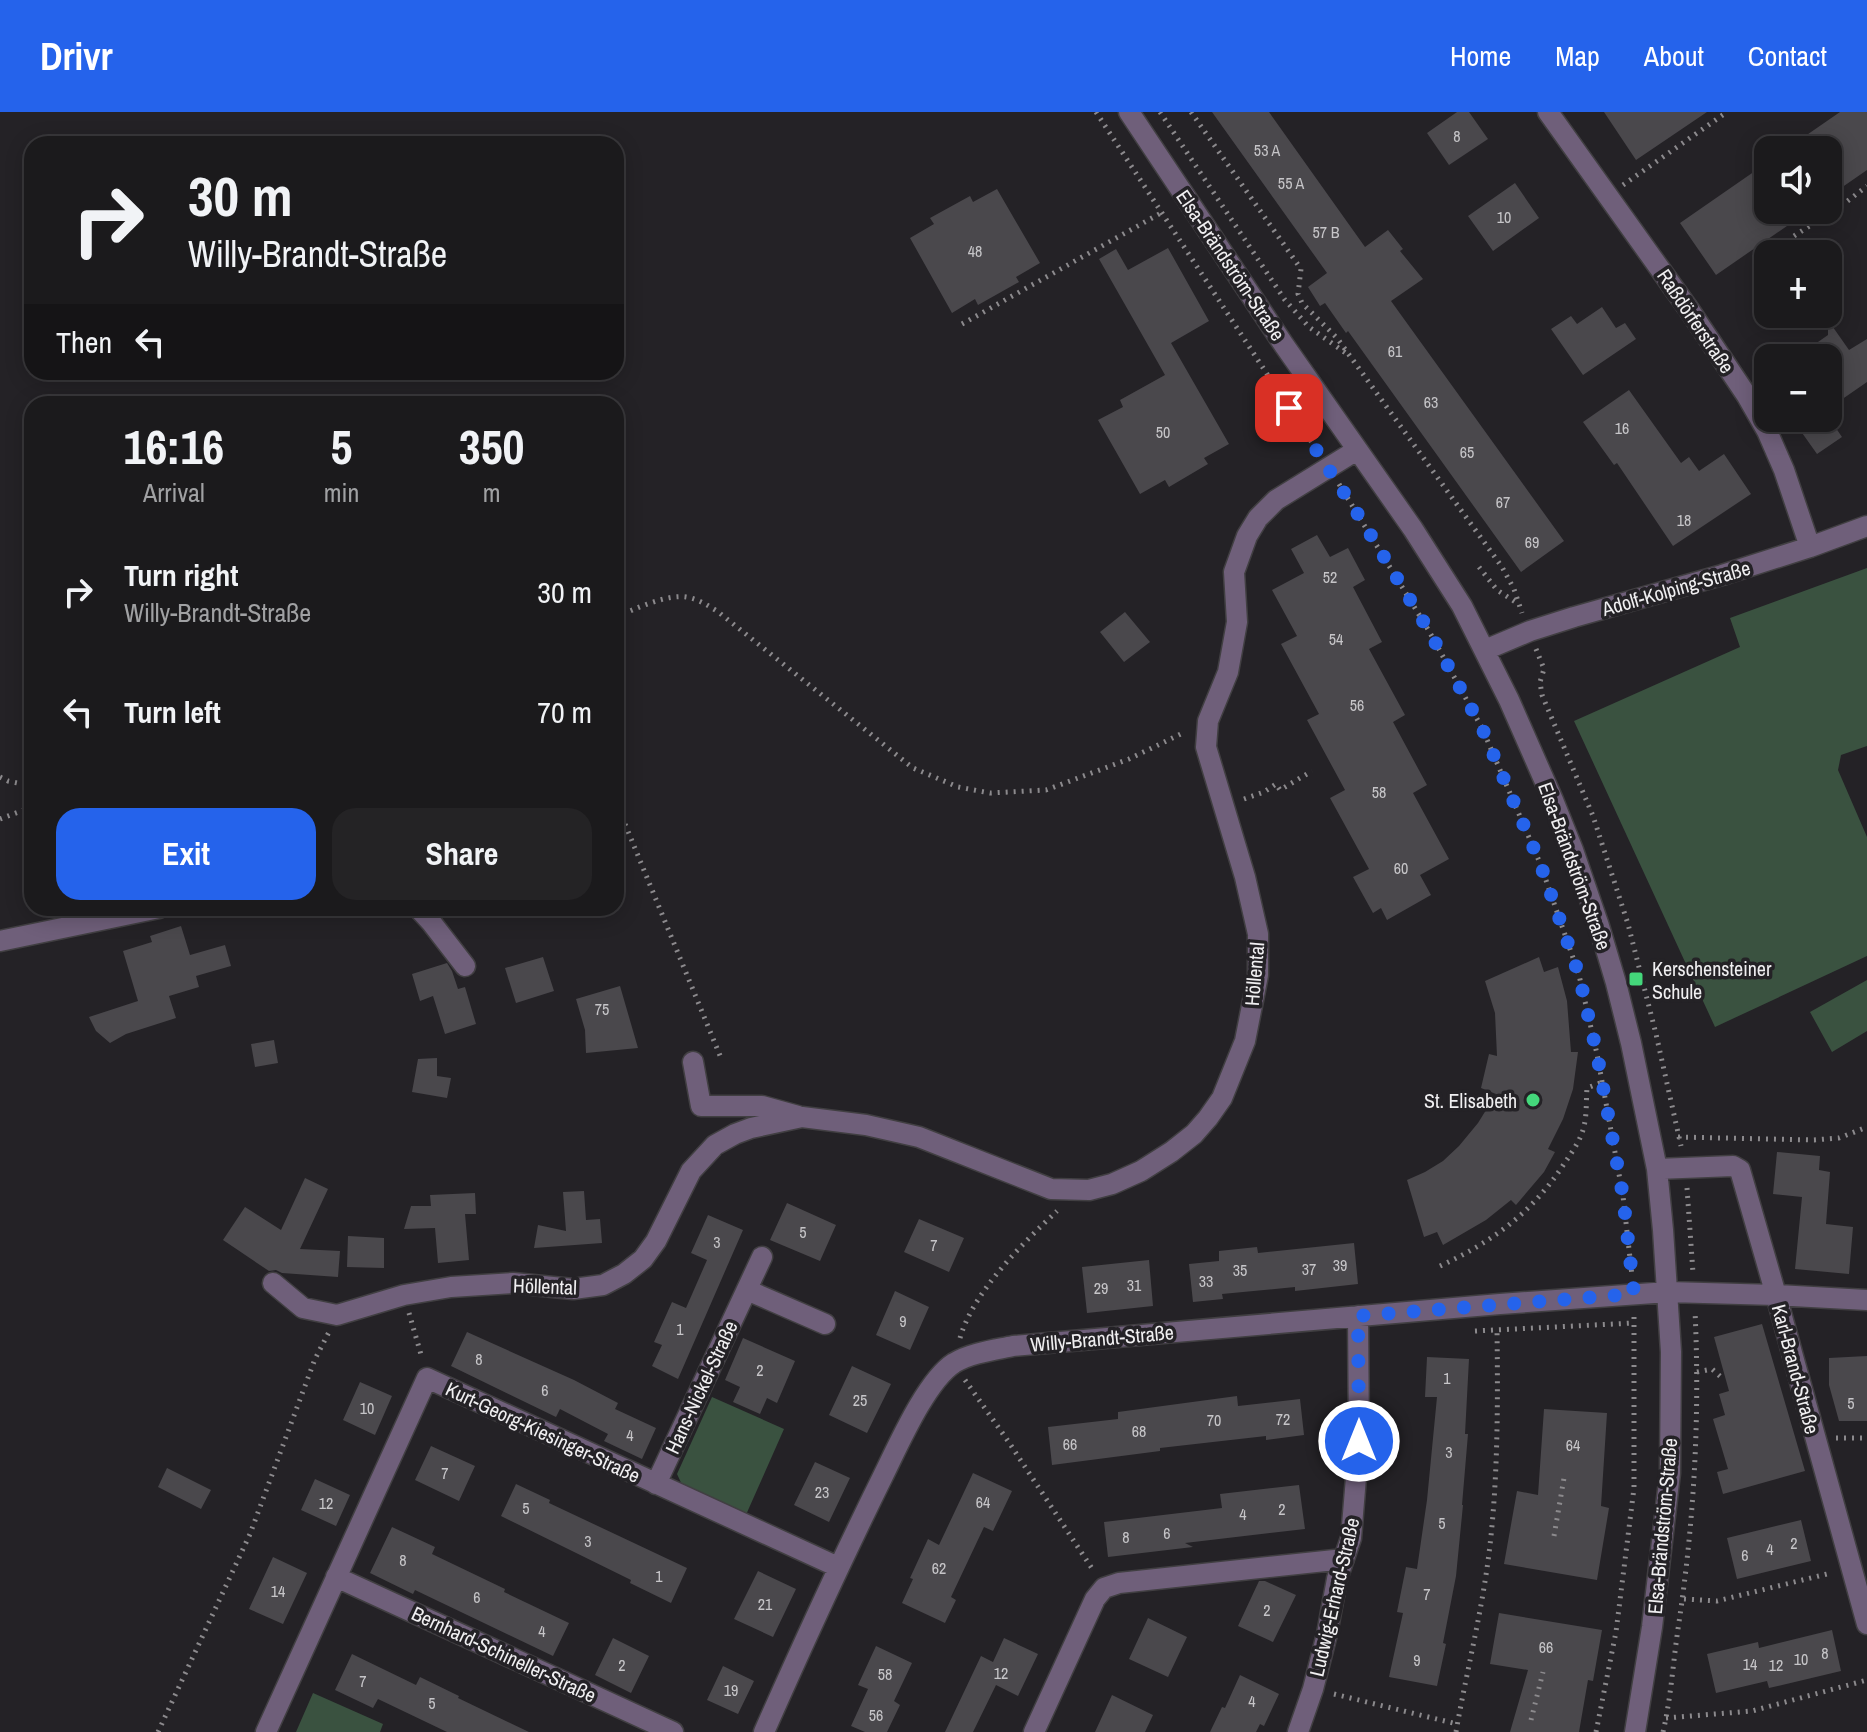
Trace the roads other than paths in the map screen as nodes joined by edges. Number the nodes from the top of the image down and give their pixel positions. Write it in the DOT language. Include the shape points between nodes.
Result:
graph roads {
  1 [pos="1129,112"];
  2 [pos="1548,112"];
  3 [pos="1357,450"];
  4 [pos="1867,526"];
  5 [pos="1810,547"];
  6 [pos="1485,650"];
  7 [pos="120,916"];
  8 [pos="424,916"];
  9 [pos="0,941"];
  10 [pos="465,966"];
  11 [pos="693,1062"];
  12 [pos="802,1117"];
  13 [pos="1657,1169"];
  14 [pos="762,1257"];
  15 [pos="273,1283"];
  16 [pos="747,1290"];
  17 [pos="1668,1292"];
  18 [pos="1776,1295"];
  19 [pos="1867,1300"];
  20 [pos="1358,1316"];
  21 [pos="825,1324"];
  22 [pos="656,1484"];
  23 [pos="1344,1559"];
  24 [pos="838,1567"];
  25 [pos="336,1577"];
  26 [pos="1867,1624"];
  27 [pos="266,1732"];
  28 [pos="673,1732"];
  29 [pos="764,1732"];
  30 [pos="1034,1732"];
  31 [pos="1298,1732"];
  32 [pos="1635,1732"];
  1 -- 3 [label="street, Elsa-Brändström-Straße"];
  2 -- 5 [label="street, Raßdörferstraße" via="1747,396 1784,470"];
  3 -- 6 [label="street, Elsa-Brändström-Straße" via="1413,529"];
  3 -- 12 [label="street, Höllental" via="1276,500 1247,536 1234,572 1237,622 1228,672 1208,721 1206,747 1245,877 1258,934 1258,975 1245,1041 1208,1118 1141,1171 1078,1191 1051,1189 919,1137"];
  4 -- 5 [label="street, Adolf-Kolping-Straße"];
  5 -- 6 [label="street, Adolf-Kolping-Straße" via="1574,617"];
  6 -- 13 [label="street, Elsa-Brändström-Straße" via="1573,850 1616,983"];
  7 -- 9 [label="street"];
  8 -- 10 [label="street"];
  11 -- 12 [label="street, Höllental" via="701,1106 762,1106"];
  12 -- 15 [label="street, Höllental" via="751,1128 715,1145 691,1171 643,1259 603,1285 451,1287 337,1315 303,1308"];
  13 -- 17 [label="street, Elsa-Brändström-Straße"];
  13 -- 18 [label="street, Karl-Brand-Straße" via="1740,1170"];
  14 -- 16 [label="street, Hans-Nickel-Straße"];
  16 -- 21 [label="street"];
  16 -- 22 [label="street, Hans-Nickel-Straße"];
  17 -- 18 [label="street, Willy-Brandt-Straße"];
  17 -- 20 [label="street, Willy-Brandt-Straße"];
  17 -- 32 [label="street, Elsa-Brändström-Straße" via="1670,1473"];
  18 -- 19 [label="street, Willy-Brandt-Straße"];
  18 -- 26 [label="street, Karl-Brand-Straße"];
  20 -- 23 [label="street, Ludwig-Erhard-Straße" via="1359,1441 1351,1538"];
  20 -- 24 [label="street, Willy-Brandt-Straße" via="1013,1346 953,1364 917,1409"];
  22 -- 24 [label="street, Kurt-Georg-Kiesinger-Straße"];
  22 -- 25 [label="street, Kurt-Georg-Kiesinger-Straße" via="427,1378"];
  23 -- 30 [label="street" via="1104,1588"];
  23 -- 31 [label="street, Ludwig-Erhard-Straße"];
  24 -- 29 [label="street, Willy-Brandt-Straße"];
  25 -- 27 [label="street, Kurt-Georg-Kiesinger-Straße"];
  25 -- 28 [label="street, Bernhard-Schineller-Straße"];
}
